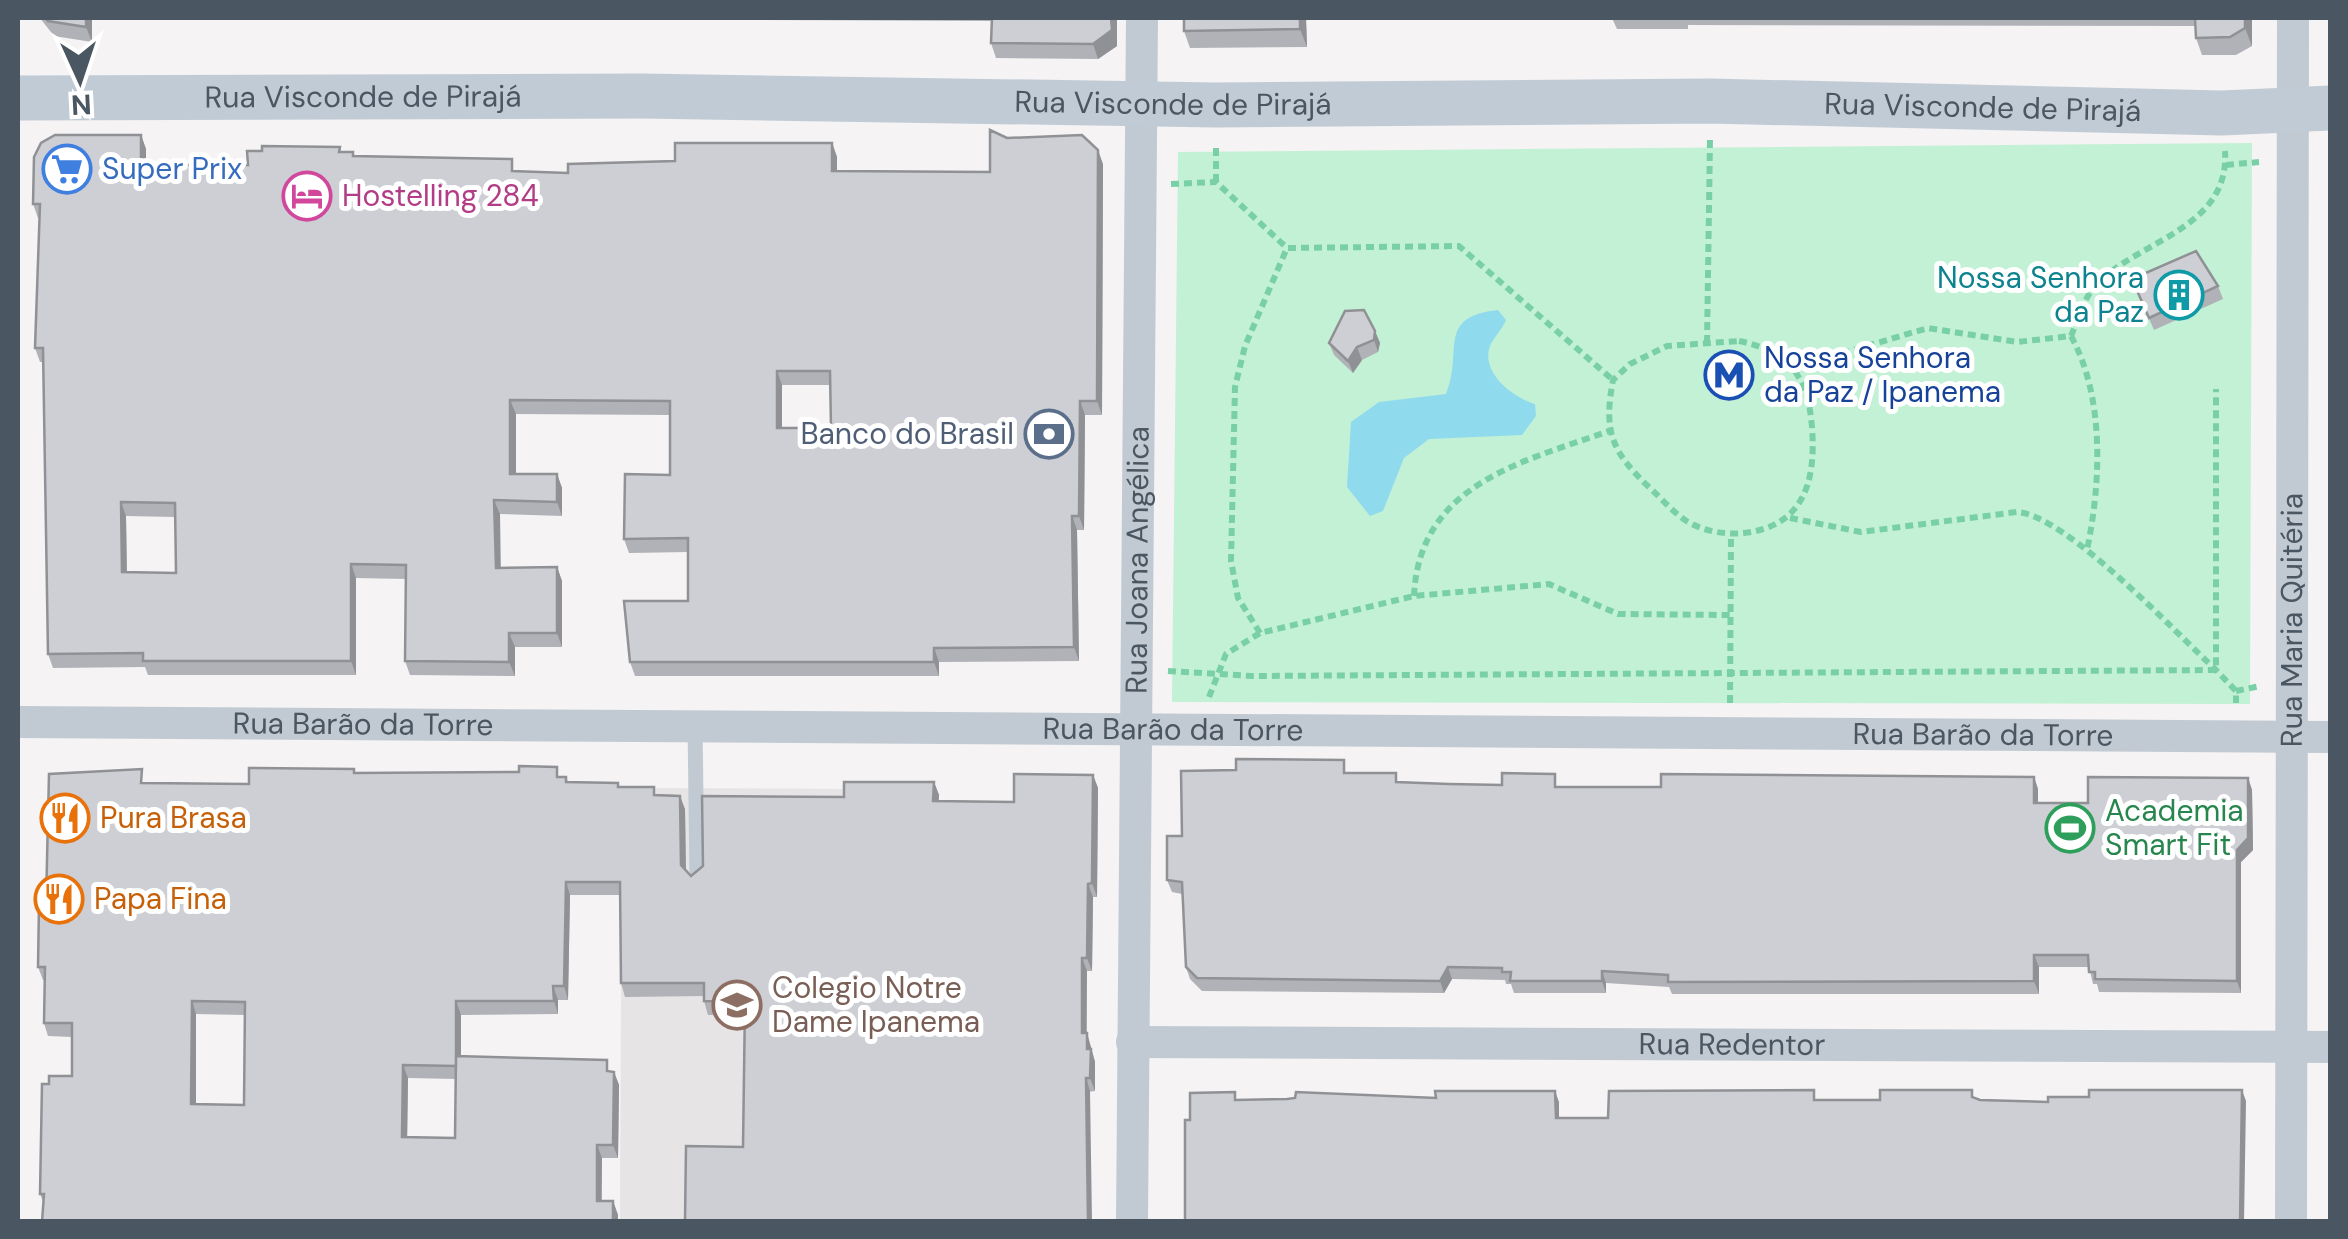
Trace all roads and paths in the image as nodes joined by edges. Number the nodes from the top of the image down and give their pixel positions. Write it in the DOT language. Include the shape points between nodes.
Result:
graph roads {
  1 [pos="1142,18"];
  2 [pos="2293,18"];
  3 [pos="18,98"];
  4 [pos="1710,101"];
  5 [pos="1143,104"];
  6 [pos="2311,108"];
  7 [pos="2226,165"];
  8 [pos="1141,185"];
  9 [pos="1288,248"];
  10 [pos="2070,336"];
  11 [pos="1708,342"];
  12 [pos="1792,368"];
  13 [pos="1613,380"];
  14 [pos="2216,389"];
  15 [pos="1609,430"];
  16 [pos="1790,518"];
  17 [pos="1730,534"];
  18 [pos="2087,550"];
  19 [pos="1414,596"];
  20 [pos="1730,615"];
  21 [pos="1260,633"];
  22 [pos="1136,670"];
  23 [pos="2216,670"];
  24 [pos="1730,673"];
  25 [pos="1214,674"];
  26 [pos="2236,691"];
  27 [pos="18,722"];
  28 [pos="695,724"];
  29 [pos="1134,730"];
  30 [pos="1201,730"];
  31 [pos="1730,734"];
  32 [pos="2293,736"];
  33 [pos="2330,736"];
  34 [pos="697,878"];
  35 [pos="1132,1042"];
  36 [pos="2290,1047"];
  37 [pos="2330,1047"];
  38 [pos="1132,1222"];
  39 [pos="2291,1222"];
  1 -- 5 [label="street, Rua Joana Angélica"];
  2 -- 6 [label="street, Rua Maria Quitéria"];
  3 -- 5 [label="main road, Rua Visconde de Pirajá" via="642,96"];
  4 -- 5 [label="main road, Rua Visconde de Pirajá"];
  4 -- 6 [label="main road, Rua Visconde de Pirajá" via="2222,113"];
  4 -- 11 [label="path"];
  5 -- 8 [label="street, Rua Joana Angélica"];
  6 -- 32 [label="street, Rua Maria Quitéria"];
  7 -- 10 [label="path" via="2211,200 2187,226 2095,286"];
  8 -- 9 [label="path" via="1216,182"];
  8 -- 22 [label="street, Rua Joana Angélica"];
  9 -- 13 [label="path" via="1459,246"];
  9 -- 21 [label="path" via="1245,346 1235,387 1231,560 1238,598"];
  10 -- 12 [label="path" via="2017,342 1928,328"];
  10 -- 18 [label="path" via="2087,372 2098,475"];
  11 -- 12 [label="path" via="1755,344"];
  11 -- 13 [label="path" via="1650,352"];
  12 -- 16 [label="path" via="1810,402 1814,460 1805,497"];
  13 -- 15 [label="path"];
  14 -- 23 [label="path"];
  15 -- 17 [label="path" via="1626,464 1684,519"];
  15 -- 19 [label="path" via="1504,469 1455,501 1425,542"];
  16 -- 17 [label="path" via="1762,531"];
  16 -- 18 [label="path" via="1861,532 2027,512"];
  17 -- 20 [label="path"];
  18 -- 23 [label="path"];
  19 -- 20 [label="path" via="1549,584 1618,614"];
  19 -- 21 [label="path"];
  20 -- 24 [label="path"];
  21 -- 25 [label="path" via="1226,654"];
  22 -- 25 [label="path"];
  22 -- 29 [label="street, Rua Joana Angélica"];
  23 -- 24 [label="path"];
  23 -- 26 [label="path"];
  24 -- 25 [label="path"];
  24 -- 31 [label="path"];
  25 -- 30 [label="path"];
  27 -- 28 [label="street, Rua Barão da Torre"];
  28 -- 29 [label="street, Rua Barão da Torre"];
  28 -- 34 [label="lane"];
  29 -- 30 [label="street, Rua Barão da Torre"];
  29 -- 35 [label="street, Rua Joana Angélica"];
  30 -- 31 [label="street, Rua Barão da Torre"];
  31 -- 32 [label="street, Rua Barão da Torre"];
  32 -- 33 [label="street, Rua Barão da Torre"];
  32 -- 36 [label="street, Rua Maria Quitéria"];
  35 -- 36 [label="street, Rua Redentor"];
  35 -- 38 [label="street, Rua Joana Angélica"];
  36 -- 37 [label="street, Rua Redentor"];
  36 -- 39 [label="street, Rua Maria Quitéria"];
}
